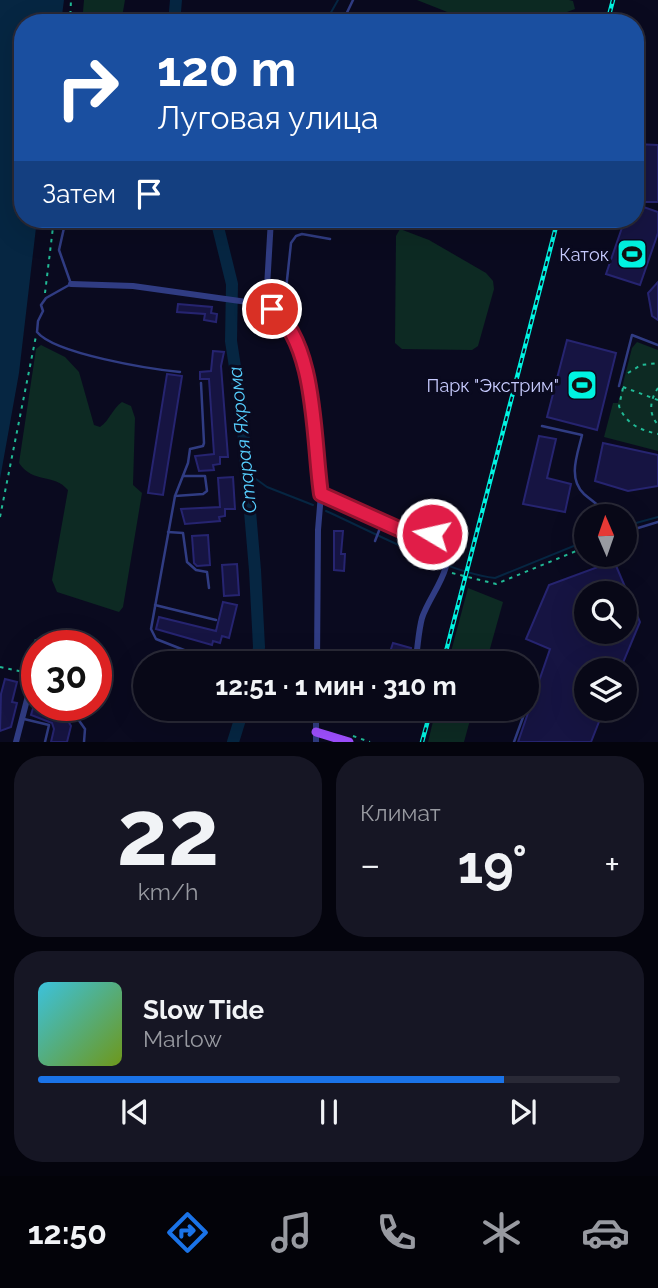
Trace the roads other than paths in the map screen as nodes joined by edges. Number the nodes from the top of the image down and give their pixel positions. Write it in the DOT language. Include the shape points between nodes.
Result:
graph roads {
  1 [pos="64,228"];
  2 [pos="270,228"];
  3 [pos="330,239"];
  4 [pos="71,284"];
  5 [pos="262,304"];
  6 [pos="283,317"];
  7 [pos="658,345"];
  8 [pos="180,372"];
  9 [pos="201,383"];
  10 [pos="621,387"];
  11 [pos="542,426"];
  12 [pos="183,476"];
  13 [pos="321,494"];
  14 [pos="175,496"];
  15 [pos="599,504"];
  16 [pos="658,522"];
  17 [pos="382,523"];
  18 [pos="637,528"];
  19 [pos="168,532"];
  20 [pos="376,539"];
  21 [pos="209,588"];
  22 [pos="155,605"];
  23 [pos="216,620"];
  24 [pos="189,651"];
  25 [pos="317,651"];
  26 [pos="417,651"];
  27 [pos="21,719"];
  28 [pos="30,721"];
  29 [pos="79,721"];
  30 [pos="316,721"];
  31 [pos="522,721"];
  32 [pos="316,732"];
  33 [pos="16,742"];
  34 [pos="45,742"];
  35 [pos="84,742"];
  36 [pos="316,742"];
  37 [pos="349,742"];
  38 [pos="514,742"];
  1 -- 4 [label="lane" via="59,250"];
  2 -- 5 [label="street"];
  3 -- 6 [label="lane" via="302,234 291,243"];
  4 -- 5 [label="street" via="133,286"];
  4 -- 8 [label="lane" via="44,300 37,332 48,342 145,368"];
  5 -- 6 [label="street"];
  6 -- 13 [label="street" via="307,367"];
  7 -- 10 [label="lane" via="632,335"];
  9 -- 12 [label="lane" via="204,443 190,449"];
  11 -- 15 [label="lane" via="582,435 574,469 576,483"];
  12 -- 14 [label="lane"];
  12 -- 14 [label="lane" via="205,476 206,491"];
  13 -- 17 [label="street"];
  13 -- 25 [label="street"];
  14 -- 19 [label="lane"];
  16 -- 18 [label="lane"];
  17 -- 20 [label="lane"];
  17 -- 26 [label="street" via="444,539 446,566 421,622"];
  19 -- 21 [label="lane" via="183,533 187,562 207,572"];
  19 -- 22 [label="lane"];
  22 -- 23 [label="lane"];
  22 -- 24 [label="lane" via="152,635"];
  27 -- 33 [label="street"];
  28 -- 34 [label="lane" via="49,725"];
  29 -- 35 [label="lane" via="85,729"];
  30 -- 32 [label="street"];
  31 -- 38 [label="lane"];
  32 -- 36 [label="street"];
  32 -- 37 [label="main road"];
}
